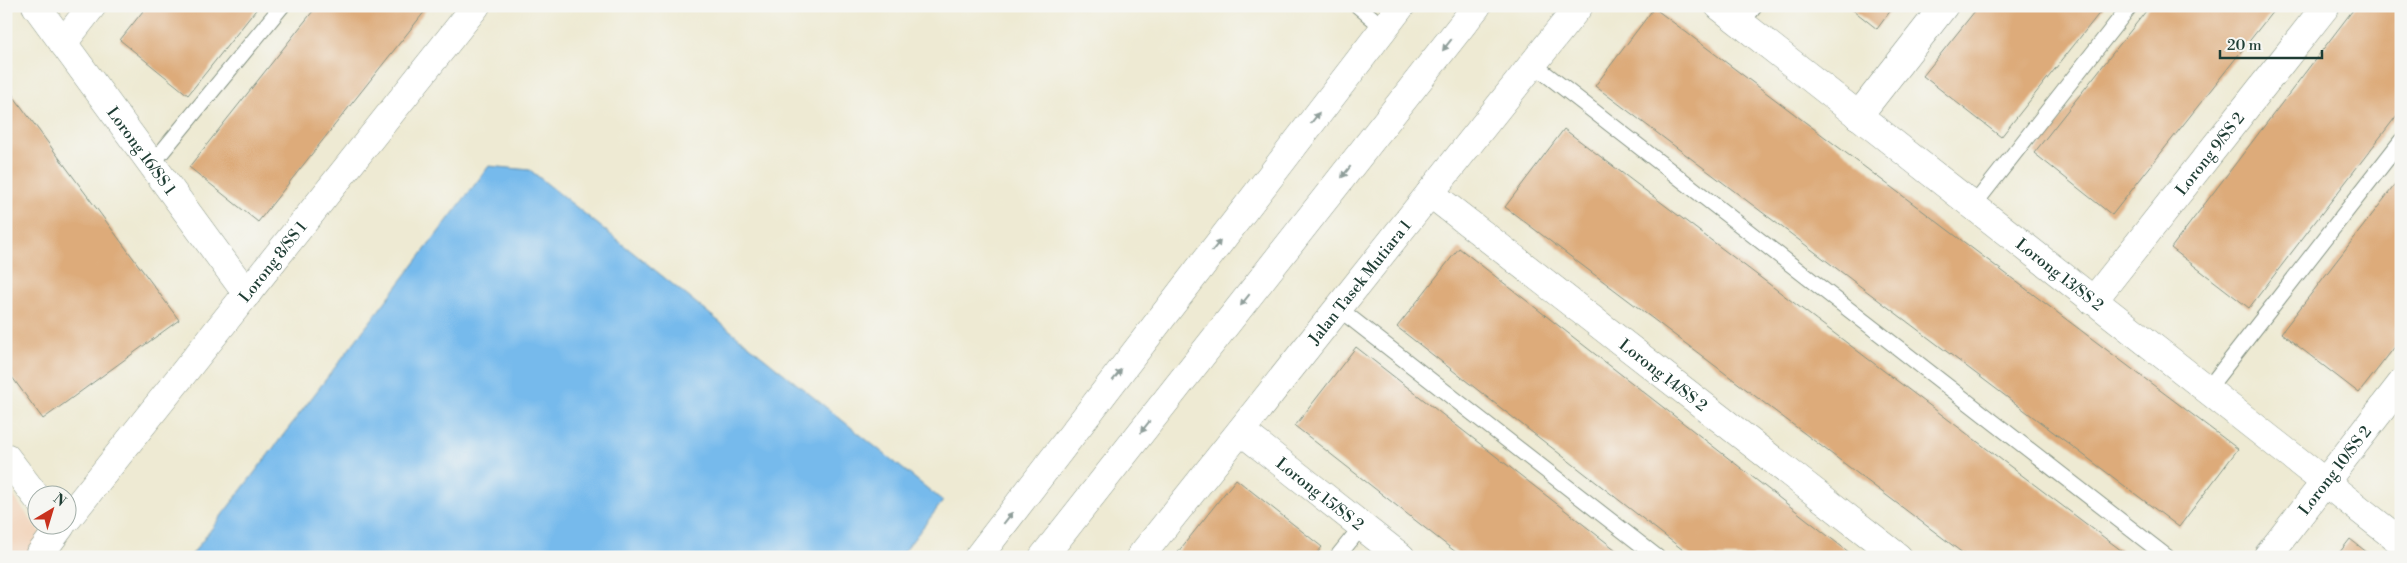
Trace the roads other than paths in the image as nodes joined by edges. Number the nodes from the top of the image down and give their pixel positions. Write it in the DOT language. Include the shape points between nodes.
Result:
graph roads {
  1 [pos="36,6"];
  2 [pos="92,6"];
  3 [pos="282,6"];
  4 [pos="476,6"];
  5 [pos="1358,6"];
  6 [pos="1401,6"];
  7 [pos="1477,6"];
  8 [pos="1578,6"];
  9 [pos="1719,6"];
  10 [pos="1944,6"];
  11 [pos="2130,6"];
  12 [pos="2326,6"];
  13 [pos="1748,15"];
  14 [pos="1384,28"];
  15 [pos="63,43"];
  16 [pos="1533,64"];
  17 [pos="1858,116"];
  18 [pos="2401,141"];
  19 [pos="152,164"];
  20 [pos="1430,193"];
  21 [pos="1973,206"];
  22 [pos="247,294"];
  23 [pos="2093,301"];
  24 [pos="1338,308"];
  25 [pos="2401,384"];
  26 [pos="2207,390"];
  27 [pos="1241,431"];
  28 [pos="6,456"];
  29 [pos="2323,482"];
  30 [pos="28,486"];
  31 [pos="78,503"];
  32 [pos="1362,526"];
  33 [pos="53,536"];
  34 [pos="2401,542"];
  35 [pos="38,557"];
  36 [pos="978,557"];
  37 [pos="1043,557"];
  38 [pos="1140,557"];
  39 [pos="1337,557"];
  40 [pos="1401,557"];
  41 [pos="1657,557"];
  42 [pos="1898,557"];
  43 [pos="2167,557"];
  44 [pos="2267,557"];
  1 -- 15 [label="street, Lorong 16/SS 1"];
  2 -- 15 [label="street"];
  3 -- 19 [label="lane"];
  4 -- 22 [label="street, Lorong 8/SS 1"];
  5 -- 14 [label="lane"];
  6 -- 14 [label="street"];
  7 -- 37 [label="street, one-way"];
  8 -- 16 [label="street, Jalan Tasek Mutiara 1"];
  9 -- 13 [label="street, Lorong 13/SS 2"];
  10 -- 17 [label="street"];
  11 -- 21 [label="lane"];
  12 -- 23 [label="street, Lorong 9/SS 2"];
  13 -- 17 [label="street, Lorong 13/SS 2"];
  36 -- 14 [label="street, one-way"];
  15 -- 19 [label="street, Lorong 16/SS 1"];
  16 -- 20 [label="street, Jalan Tasek Mutiara 1"];
  16 -- 43 [label="lane"];
  17 -- 21 [label="street, Lorong 13/SS 2"];
  18 -- 26 [label="lane"];
  19 -- 22 [label="street, Lorong 16/SS 1"];
  20 -- 24 [label="street, Jalan Tasek Mutiara 1"];
  20 -- 42 [label="street, Lorong 14/SS 2"];
  21 -- 23 [label="street, Lorong 13/SS 2"];
  22 -- 31 [label="street, Lorong 8/SS 1"];
  23 -- 26 [label="street, Lorong 13/SS 2"];
  24 -- 27 [label="street, Jalan Tasek Mutiara 1"];
  24 -- 41 [label="lane"];
  25 -- 29 [label="street, Lorong 10/SS 2"];
  26 -- 29 [label="street, Lorong 13/SS 2"];
  27 -- 32 [label="street, Lorong 15/SS 2"];
  27 -- 38 [label="street, Jalan Tasek Mutiara 1"];
  28 -- 30 [label="street"];
  29 -- 34 [label="street, Lorong 13/SS 2"];
  29 -- 44 [label="street, Lorong 10/SS 2"];
  32 -- 39 [label="lane"];
  32 -- 40 [label="street, Lorong 15/SS 2"];
  33 -- 35 [label="street, Lorong 8/SS 1"];
}
